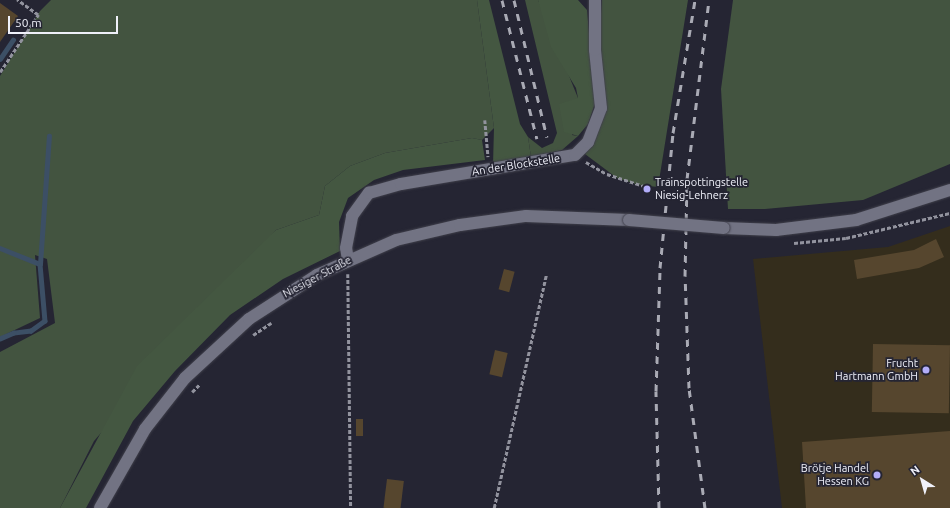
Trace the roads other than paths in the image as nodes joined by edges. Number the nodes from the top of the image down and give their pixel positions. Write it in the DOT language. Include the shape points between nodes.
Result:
graph roads {
  1 [pos="595,0"];
  2 [pos="946,192"];
  3 [pos="348,260"];
  4 [pos="100,508"];
  1 -- 3 [label="main road, An der Blockstelle" via="595,50 601,108 588,142 575,155 401,184 369,193 352,216 346,248"];
  2 -- 3 [label="main road, Niesiger Straße, bridge" via="886,212 816,226 776,230 562,216 493,219 396,240"];
  3 -- 4 [label="main road, Niesiger Straße" via="274,301 204,358 145,429"];
}
